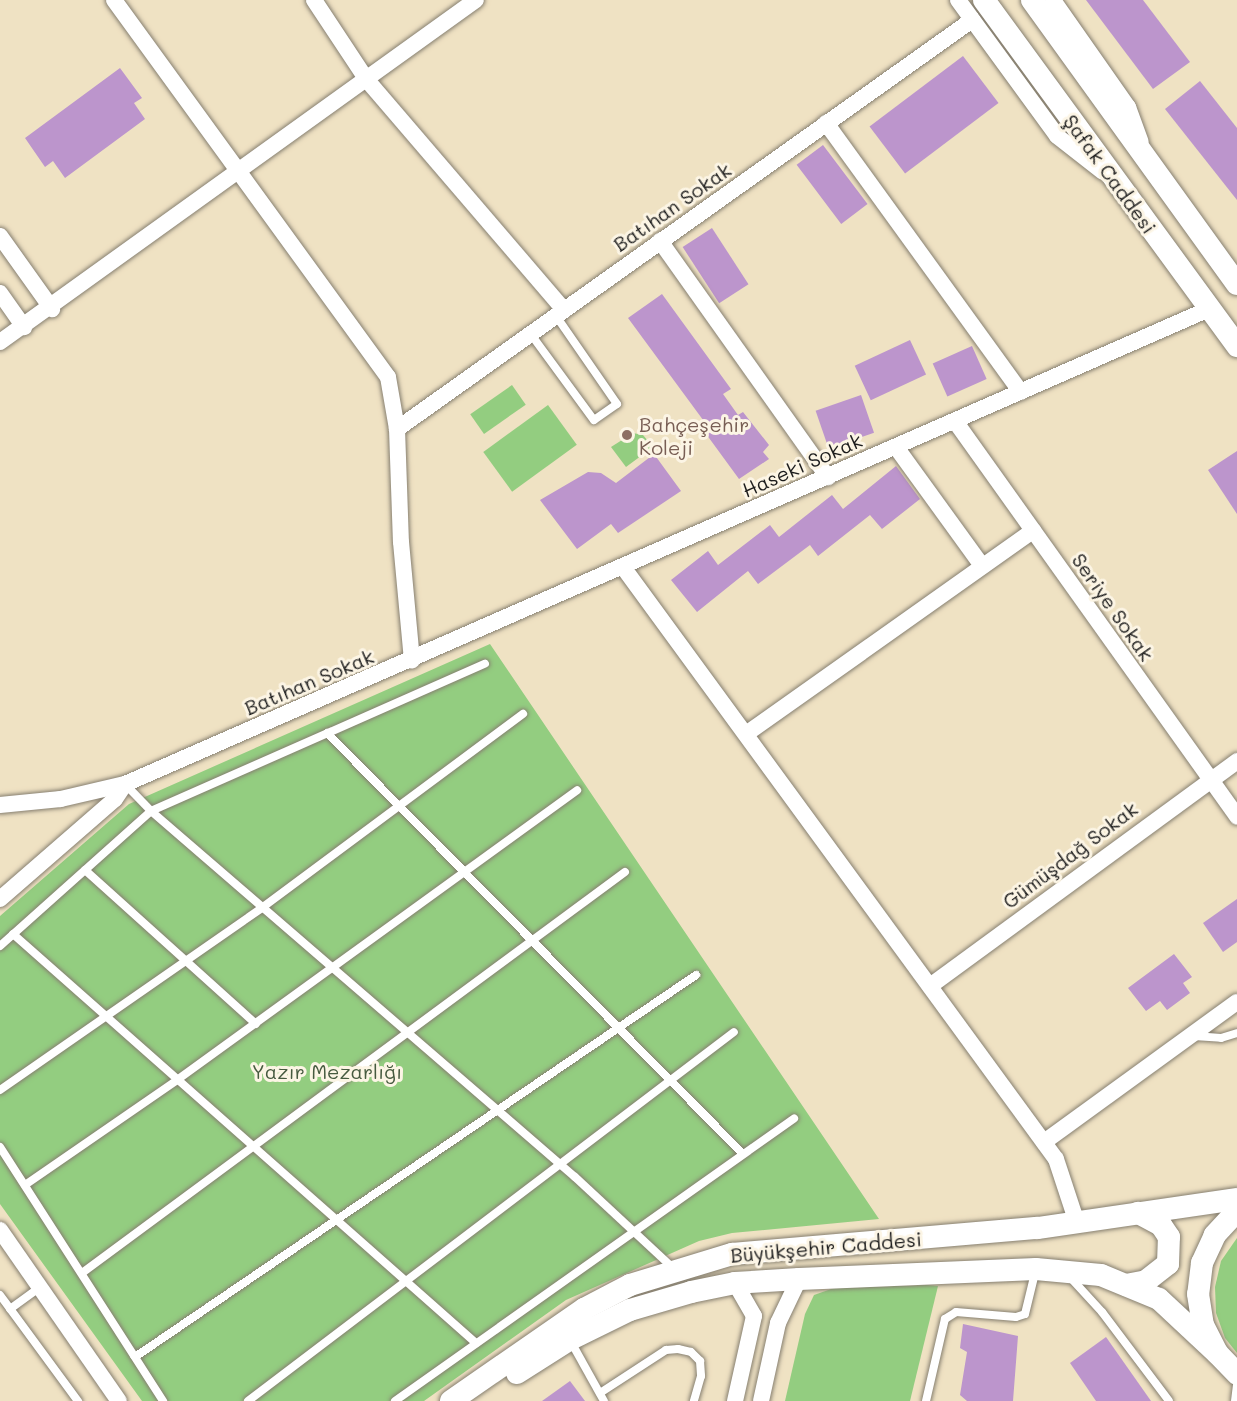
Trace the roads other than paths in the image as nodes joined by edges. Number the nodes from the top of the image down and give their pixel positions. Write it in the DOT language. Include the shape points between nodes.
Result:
graph roads {
  1 [pos="114,0"];
  2 [pos="314,0"];
  3 [pos="476,0"];
  4 [pos="958,0"];
  5 [pos="984,0"];
  6 [pos="1032,0"];
  7 [pos="1053,0"];
  8 [pos="972,20"];
  9 [pos="367,80"];
  10 [pos="826,123"];
  11 [pos="1147,160"];
  12 [pos="240,173"];
  13 [pos="1112,179"];
  14 [pos="0,236"];
  15 [pos="660,241"];
  16 [pos="1237,284"];
  17 [pos="0,292"];
  18 [pos="52,309"];
  19 [pos="1209,309"];
  20 [pos="560,313"];
  21 [pos="24,327"];
  22 [pos="530,333"];
  23 [pos="0,342"];
  24 [pos="1237,346"];
  25 [pos="1021,392"];
  26 [pos="955,421"];
  27 [pos="397,429"];
  28 [pos="896,447"];
  29 [pos="828,477"];
  30 [pos="1033,531"];
  31 [pos="982,566"];
  32 [pos="623,567"];
  33 [pos="412,660"];
  34 [pos="485,664"];
  35 [pos="523,714"];
  36 [pos="327,733"];
  37 [pos="746,734"];
  38 [pos="1237,761"];
  39 [pos="1209,778"];
  40 [pos="125,784"];
  41 [pos="577,790"];
  42 [pos="398,804"];
  43 [pos="0,805"];
  44 [pos="151,811"];
  45 [pos="1237,817"];
  46 [pos="85,870"];
  47 [pos="465,872"];
  48 [pos="626,872"];
  49 [pos="0,899"];
  50 [pos="263,907"];
  51 [pos="14,934"];
  52 [pos="533,941"];
  53 [pos="0,946"];
  54 [pos="183,962"];
  55 [pos="333,968"];
  56 [pos="696,975"];
  57 [pos="930,986"];
  58 [pos="1237,1002"];
  59 [pos="105,1015"];
  60 [pos="256,1024"];
  61 [pos="620,1027"];
  62 [pos="734,1032"];
  63 [pos="1237,1033"];
  64 [pos="410,1034"];
  65 [pos="1191,1035"];
  66 [pos="177,1080"];
  67 [pos="672,1080"];
  68 [pos="0,1090"];
  69 [pos="498,1110"];
  70 [pos="794,1118"];
  71 [pos="1044,1142"];
  72 [pos="0,1147"];
  73 [pos="254,1149"];
  74 [pos="743,1154"];
  75 [pos="562,1165"];
  76 [pos="25,1185"];
  77 [pos="1237,1199"];
  78 [pos="1237,1211"];
  79 [pos="1138,1213"];
  80 [pos="338,1221"];
  81 [pos="1077,1223"];
  82 [pos="0,1230"];
  83 [pos="633,1232"];
  84 [pos="1036,1269"];
  85 [pos="674,1270"];
  86 [pos="1065,1271"];
  87 [pos="82,1274"];
  88 [pos="799,1279"];
  89 [pos="407,1281"];
  90 [pos="735,1283"];
  91 [pos="1126,1285"];
  92 [pos="40,1287"];
  93 [pos="0,1295"];
  94 [pos="10,1309"];
  95 [pos="754,1316"];
  96 [pos="778,1323"];
  97 [pos="569,1340"];
  98 [pos="476,1343"];
  99 [pos="1216,1353"];
  100 [pos="135,1357"];
  101 [pos="1237,1374"];
  102 [pos="1237,1384"];
  103 [pos="602,1397"];
  104 [pos="78,1401"];
  105 [pos="119,1401"];
  106 [pos="163,1401"];
  107 [pos="248,1401"];
  108 [pos="395,1401"];
  109 [pos="451,1401"];
  110 [pos="476,1401"];
  111 [pos="694,1401"];
  112 [pos="735,1401"];
  113 [pos="761,1401"];
  114 [pos="926,1401"];
  115 [pos="1169,1401"];
  116 [pos="1235,1401"];
  1 -- 12 [label="street"];
  2 -- 9 [label="street"];
  3 -- 9 [label="street"];
  4 -- 8 [label="street"];
  5 -- 13 [label="street, Şafak Caddesi"];
  6 -- 11 [label="street, Şafak Caddesi"];
  7 -- 11 [label="street" via="1128,107"];
  8 -- 10 [label="street, Batıhan Sokak"];
  8 -- 13 [label="street" via="1057,136"];
  9 -- 12 [label="street"];
  9 -- 20 [label="street"];
  10 -- 15 [label="street, Batıhan Sokak"];
  10 -- 25 [label="street"];
  11 -- 16 [label="street, Şafak Caddesi"];
  12 -- 18 [label="street"];
  12 -- 27 [label="street" via="388,377"];
  13 -- 19 [label="street, Şafak Caddesi"];
  14 -- 18 [label="street"];
  15 -- 20 [label="street, Batıhan Sokak"];
  15 -- 29 [label="street"];
  17 -- 21 [label="street"];
  18 -- 21 [label="street"];
  19 -- 24 [label="street, Şafak Caddesi"];
  19 -- 25 [label="street, Haseki Sokak"];
  20 -- 22 [label="street, Batıhan Sokak"];
  20 -- 22 [label="lane" via="617,404 594,420"];
  21 -- 23 [label="street"];
  22 -- 27 [label="street, Batıhan Sokak"];
  25 -- 26 [label="street, Haseki Sokak"];
  26 -- 28 [label="street, Haseki Sokak"];
  26 -- 30 [label="street, Seriye Sokak"];
  27 -- 33 [label="street" via="401,542"];
  28 -- 29 [label="street, Haseki Sokak"];
  28 -- 31 [label="street"];
  29 -- 32 [label="street, Haseki Sokak"];
  30 -- 31 [label="street"];
  30 -- 39 [label="street, Seriye Sokak"];
  31 -- 37 [label="street"];
  32 -- 33 [label="street, Haseki Sokak"];
  32 -- 37 [label="street"];
  33 -- 40 [label="street, Batıhan Sokak"];
  34 -- 36 [label="lane"];
  35 -- 42 [label="lane"];
  36 -- 42 [label="lane"];
  36 -- 44 [label="lane"];
  37 -- 57 [label="street"];
  38 -- 39 [label="street, Gümüşdağ Sokak"];
  39 -- 45 [label="street, Seriye Sokak"];
  39 -- 57 [label="street, Gümüşdağ Sokak"];
  40 -- 43 [label="street, Batıhan Sokak" via="61,799"];
  40 -- 44 [label="lane"];
  40 -- 49 [label="street" via="115,799"];
  41 -- 47 [label="lane"];
  42 -- 47 [label="lane"];
  42 -- 50 [label="lane"];
  44 -- 46 [label="lane"];
  44 -- 50 [label="lane"];
  46 -- 51 [label="lane"];
  46 -- 54 [label="lane"];
  47 -- 52 [label="lane"];
  47 -- 55 [label="lane"];
  48 -- 52 [label="lane"];
  50 -- 54 [label="lane"];
  50 -- 55 [label="lane"];
  51 -- 53 [label="lane"];
  51 -- 59 [label="lane"];
  52 -- 61 [label="lane"];
  52 -- 64 [label="lane"];
  54 -- 59 [label="lane"];
  54 -- 60 [label="lane"];
  55 -- 60 [label="lane"];
  55 -- 64 [label="lane"];
  56 -- 61 [label="lane"];
  57 -- 71 [label="street"];
  58 -- 65 [label="street"];
  59 -- 66 [label="lane"];
  59 -- 68 [label="lane"];
  60 -- 66 [label="lane"];
  61 -- 67 [label="lane"];
  61 -- 69 [label="lane"];
  62 -- 67 [label="lane"];
  63 -- 65 [label="lane" via="1221,1038"];
  64 -- 69 [label="lane"];
  64 -- 73 [label="lane"];
  65 -- 71 [label="street"];
  66 -- 73 [label="lane"];
  66 -- 76 [label="lane"];
  67 -- 74 [label="lane"];
  67 -- 75 [label="lane"];
  69 -- 75 [label="lane"];
  69 -- 80 [label="lane"];
  70 -- 74 [label="lane"];
  71 -- 81 [label="street" via="1056,1159"];
  72 -- 76 [label="lane"];
  73 -- 80 [label="lane"];
  73 -- 87 [label="lane"];
  74 -- 83 [label="lane"];
  75 -- 83 [label="lane"];
  75 -- 89 [label="lane"];
  76 -- 87 [label="lane"];
  77 -- 79 [label="street, Büyükşehir Caddesi"];
  78 -- 99 [label="street" via="1215,1235 1202,1263 1199,1284 1203,1325"];
  79 -- 81 [label="street, Büyükşehir Caddesi"];
  79 -- 91 [label="street" via="1161,1226 1169,1237 1168,1264 1146,1281"];
  80 -- 89 [label="lane"];
  80 -- 100 [label="lane"];
  81 -- 85 [label="street, Büyükşehir Caddesi" via="732,1254"];
  82 -- 92 [label="street"];
  83 -- 85 [label="lane"];
  83 -- 98 [label="lane"];
  84 -- 86 [label="street, Büyükşehir Caddesi"];
  84 -- 88 [label="street, Büyükşehir Caddesi"];
  84 -- 114 [label="lane" via="1025,1314 1016,1317 956,1312 945,1319"];
  85 -- 109 [label="street, Büyükşehir Caddesi" via="630,1285 584,1309"];
  86 -- 91 [label="street, Büyükşehir Caddesi" via="1101,1275"];
  86 -- 115 [label="lane" via="1102,1312"];
  87 -- 100 [label="lane"];
  88 -- 90 [label="street, Büyükşehir Caddesi"];
  88 -- 96 [label="street"];
  89 -- 98 [label="lane"];
  89 -- 107 [label="lane"];
  90 -- 95 [label="street"];
  90 -- 97 [label="street, Büyükşehir Caddesi" via="630,1310"];
  91 -- 99 [label="street, Büyükşehir Caddesi" via="1159,1299"];
  92 -- 94 [label="lane"];
  92 -- 105 [label="street"];
  93 -- 94 [label="lane"];
  94 -- 104 [label="lane"];
  95 -- 96 [label="street"];
  95 -- 112 [label="street"];
  96 -- 113 [label="street"];
  97 -- 103 [label="lane"];
  97 -- 110 [label="street, Büyükşehir Caddesi"];
  98 -- 108 [label="lane"];
  99 -- 101 [label="street, Büyükşehir Caddesi"];
  100 -- 106 [label="lane"];
  102 -- 116 [label="lane"];
  103 -- 111 [label="lane" via="666,1350 678,1349 691,1352 700,1361 701,1376"];
}
